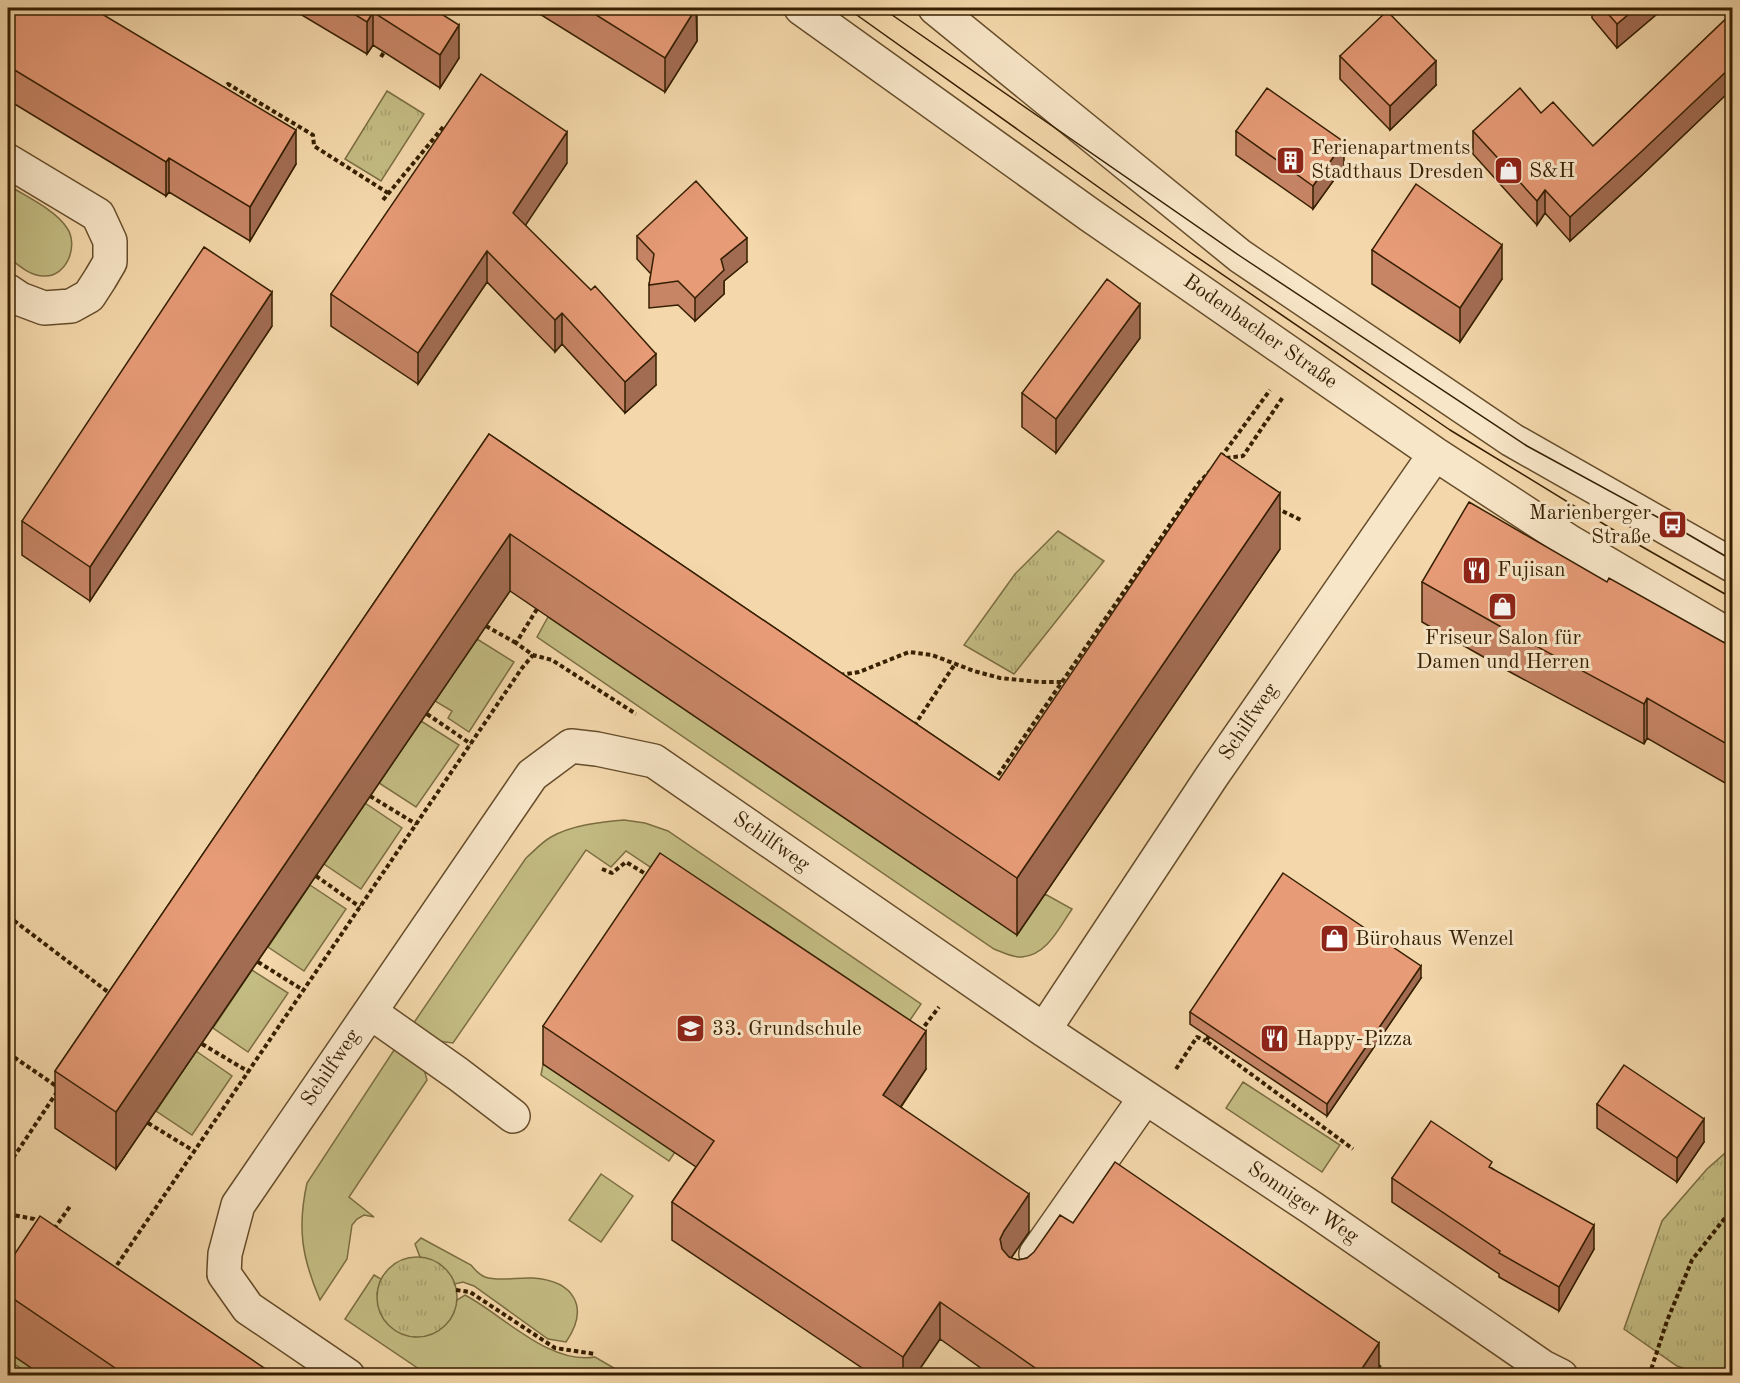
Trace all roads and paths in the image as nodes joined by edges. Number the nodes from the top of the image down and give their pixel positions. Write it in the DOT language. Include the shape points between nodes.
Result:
graph roads {
  1 [pos="801,8"];
  2 [pos="935,8"];
  3 [pos="387,47"];
  4 [pos="381,57"];
  5 [pos="222,93"];
  6 [pos="452,131"];
  7 [pos="8,161"];
  8 [pos="388,193"];
  9 [pos="383,200"];
  10 [pos="8,291"];
  11 [pos="1274,384"];
  12 [pos="1284,395"];
  13 [pos="1435,454"];
  14 [pos="1212,468"];
  15 [pos="1197,485"];
  16 [pos="1208,488"];
  17 [pos="1272,507"];
  18 [pos="1301,520"];
  19 [pos="1732,565"];
  20 [pos="537,609"];
  21 [pos="486,626"];
  22 [pos="1732,637"];
  23 [pos="516,643"];
  24 [pos="533,655"];
  25 [pos="955,664"];
  26 [pos="838,676"];
  27 [pos="1064,682"];
  28 [pos="427,714"];
  29 [pos="909,734"];
  30 [pos="471,744"];
  31 [pos="654,761"];
  32 [pos="989,789"];
  33 [pos="370,796"];
  34 [pos="416,824"];
  35 [pos="602,868"];
  36 [pos="315,876"];
  37 [pos="656,881"];
  38 [pos="360,907"];
  39 [pos="8,916"];
  40 [pos="258,962"];
  41 [pos="303,990"];
  42 [pos="120,1000"];
  43 [pos="941,1005"];
  44 [pos="370,1012"];
  45 [pos="1044,1030"];
  46 [pos="916,1037"];
  47 [pos="202,1044"];
  48 [pos="8,1053"];
  49 [pos="1185,1054"];
  50 [pos="249,1072"];
  51 [pos="66,1079"];
  52 [pos="60,1089"];
  53 [pos="1145,1098"];
  54 [pos="513,1116"];
  55 [pos="148,1123"];
  56 [pos="1353,1149"];
  57 [pos="194,1151"];
  58 [pos="9,1164"];
  59 [pos="71,1205"];
  60 [pos="1732,1209"];
  61 [pos="8,1214"];
  62 [pos="43,1226"];
  63 [pos="52,1232"];
  64 [pos="117,1265"];
  65 [pos="1019,1279"];
  66 [pos="456,1290"];
  67 [pos="595,1354"];
  68 [pos="1368,1359"];
  69 [pos="8,1364"];
  70 [pos="1388,1373"];
  71 [pos="25,1376"];
  72 [pos="348,1376"];
  73 [pos="1561,1376"];
  74 [pos="1648,1376"];
  1 -- 13 [label="street, Bodenbacher Straße" via="1090,215"];
  2 -- 19 [label="street" via="1240,256 1512,440"];
  3 -- 4 [label="path"];
  5 -- 8 [label="path" via="228,84 313,135 314,146"];
  6 -- 8 [label="path" via="444,126"];
  7 -- 10 [label="street" via="98,215 110,241 110,262 89,296 71,306 44,308"];
  8 -- 9 [label="path"];
  11 -- 12 [label="path" via="1220,459 1243,456"];
  13 -- 22 [label="street, Bodenbacher Straße" via="1570,542"];
  13 -- 45 [label="street, Schilfweg" via="1212,776"];
  14 -- 15 [label="path"];
  15 -- 16 [label="path"];
  15 -- 27 [label="path"];
  17 -- 18 [label="path"];
  20 -- 23 [label="path"];
  21 -- 23 [label="path"];
  23 -- 24 [label="path"];
  24 -- 30 [label="path"];
  24 -- 31 [label="path" via="552,660 660,729"];
  25 -- 26 [label="path" via="909,652"];
  25 -- 27 [label="path" via="1000,678"];
  25 -- 29 [label="path"];
  27 -- 32 [label="path"];
  28 -- 30 [label="path"];
  30 -- 34 [label="path"];
  31 -- 44 [label="street, Schilfweg" via="572,746 532,775"];
  31 -- 45 [label="street, Schilfweg"];
  33 -- 34 [label="path"];
  34 -- 38 [label="path"];
  35 -- 37 [label="path" via="612,873 626,862"];
  36 -- 38 [label="path"];
  38 -- 41 [label="path"];
  39 -- 42 [label="path"];
  40 -- 41 [label="path"];
  41 -- 50 [label="path"];
  43 -- 46 [label="path"];
  44 -- 54 [label="street"];
  44 -- 72 [label="street, Schilfweg" via="238,1205 225,1254 224,1274 248,1308"];
  45 -- 53 [label="street, Sonniger Weg"];
  47 -- 50 [label="path"];
  48 -- 52 [label="path"];
  49 -- 56 [label="path" via="1197,1037 1208,1038"];
  50 -- 57 [label="path"];
  51 -- 52 [label="path"];
  52 -- 58 [label="path"];
  53 -- 65 [label="street"];
  53 -- 73 [label="street, Sonniger Weg"];
  55 -- 57 [label="path"];
  57 -- 64 [label="path"];
  59 -- 63 [label="path"];
  60 -- 74 [label="path" via="1692,1260"];
  61 -- 62 [label="path" via="34,1219"];
  66 -- 67 [label="path" via="470,1292 555,1348"];
  68 -- 70 [label="path"];
  69 -- 71 [label="path"];
}
